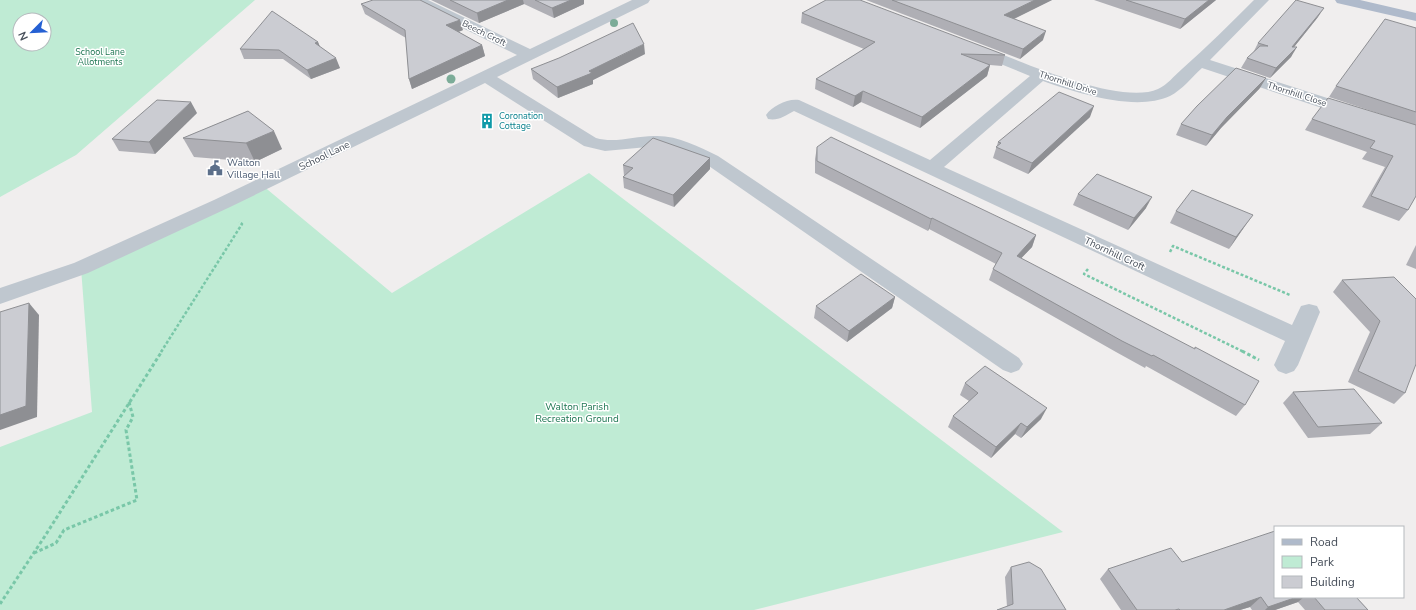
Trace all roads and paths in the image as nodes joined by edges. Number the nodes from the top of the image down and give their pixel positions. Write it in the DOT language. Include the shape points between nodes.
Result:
graph roads {
  1 [pos="417,0"];
  2 [pos="643,0"];
  3 [pos="1262,0"];
  4 [pos="1342,0"];
  5 [pos="1416,17"];
  6 [pos="960,43"];
  7 [pos="530,55"];
  8 [pos="1200,62"];
  9 [pos="1042,74"];
  10 [pos="485,76"];
  11 [pos="774,115"];
  12 [pos="1364,116"];
  13 [pos="932,168"];
  14 [pos="221,204"];
  15 [pos="1106,249"];
  16 [pos="1156,272"];
  17 [pos="0,296"];
  18 [pos="1309,312"];
  19 [pos="1297,337"];
  20 [pos="1011,364"];
  21 [pos="1286,365"];
  22 [pos="129,402"];
  23 [pos="34,553"];
  24 [pos="0,604"];
  1 -- 7 [label="street, Beech Croft"];
  2 -- 7 [label="street, School Lane"];
  3 -- 8 [label="street, Thornhill Drive"];
  4 -- 5 [label="main road"];
  6 -- 9 [label="street, Thornhill Drive"];
  7 -- 10 [label="street, School Lane"];
  8 -- 9 [label="street, Thornhill Drive" via="1170,89 1160,94 1142,96 1098,93"];
  8 -- 12 [label="street, Thornhill Close"];
  9 -- 13 [label="street"];
  10 -- 14 [label="street, School Lane"];
  10 -- 20 [label="street" via="590,142 605,146 658,141 682,146 712,160"];
  11 -- 13 [label="street, Thornhill Croft" via="793,104"];
  13 -- 15 [label="street, Thornhill Croft"];
  14 -- 17 [label="street, School Lane" via="81,268"];
  14 -- 22 [label="path" via="242,224"];
  15 -- 16 [label="street, Thornhill Croft"];
  15 -- 21 [label="path" via="1084,274 1283,372"];
  16 -- 18 [label="path" via="1173,246 1313,305"];
  16 -- 19 [label="street, Thornhill Croft"];
  18 -- 19 [label="street"];
  19 -- 21 [label="street"];
  22 -- 23 [label="path"];
  22 -- 23 [label="path" via="133,418 126,430 137,500 64,530 56,543"];
  23 -- 24 [label="path"];
}
